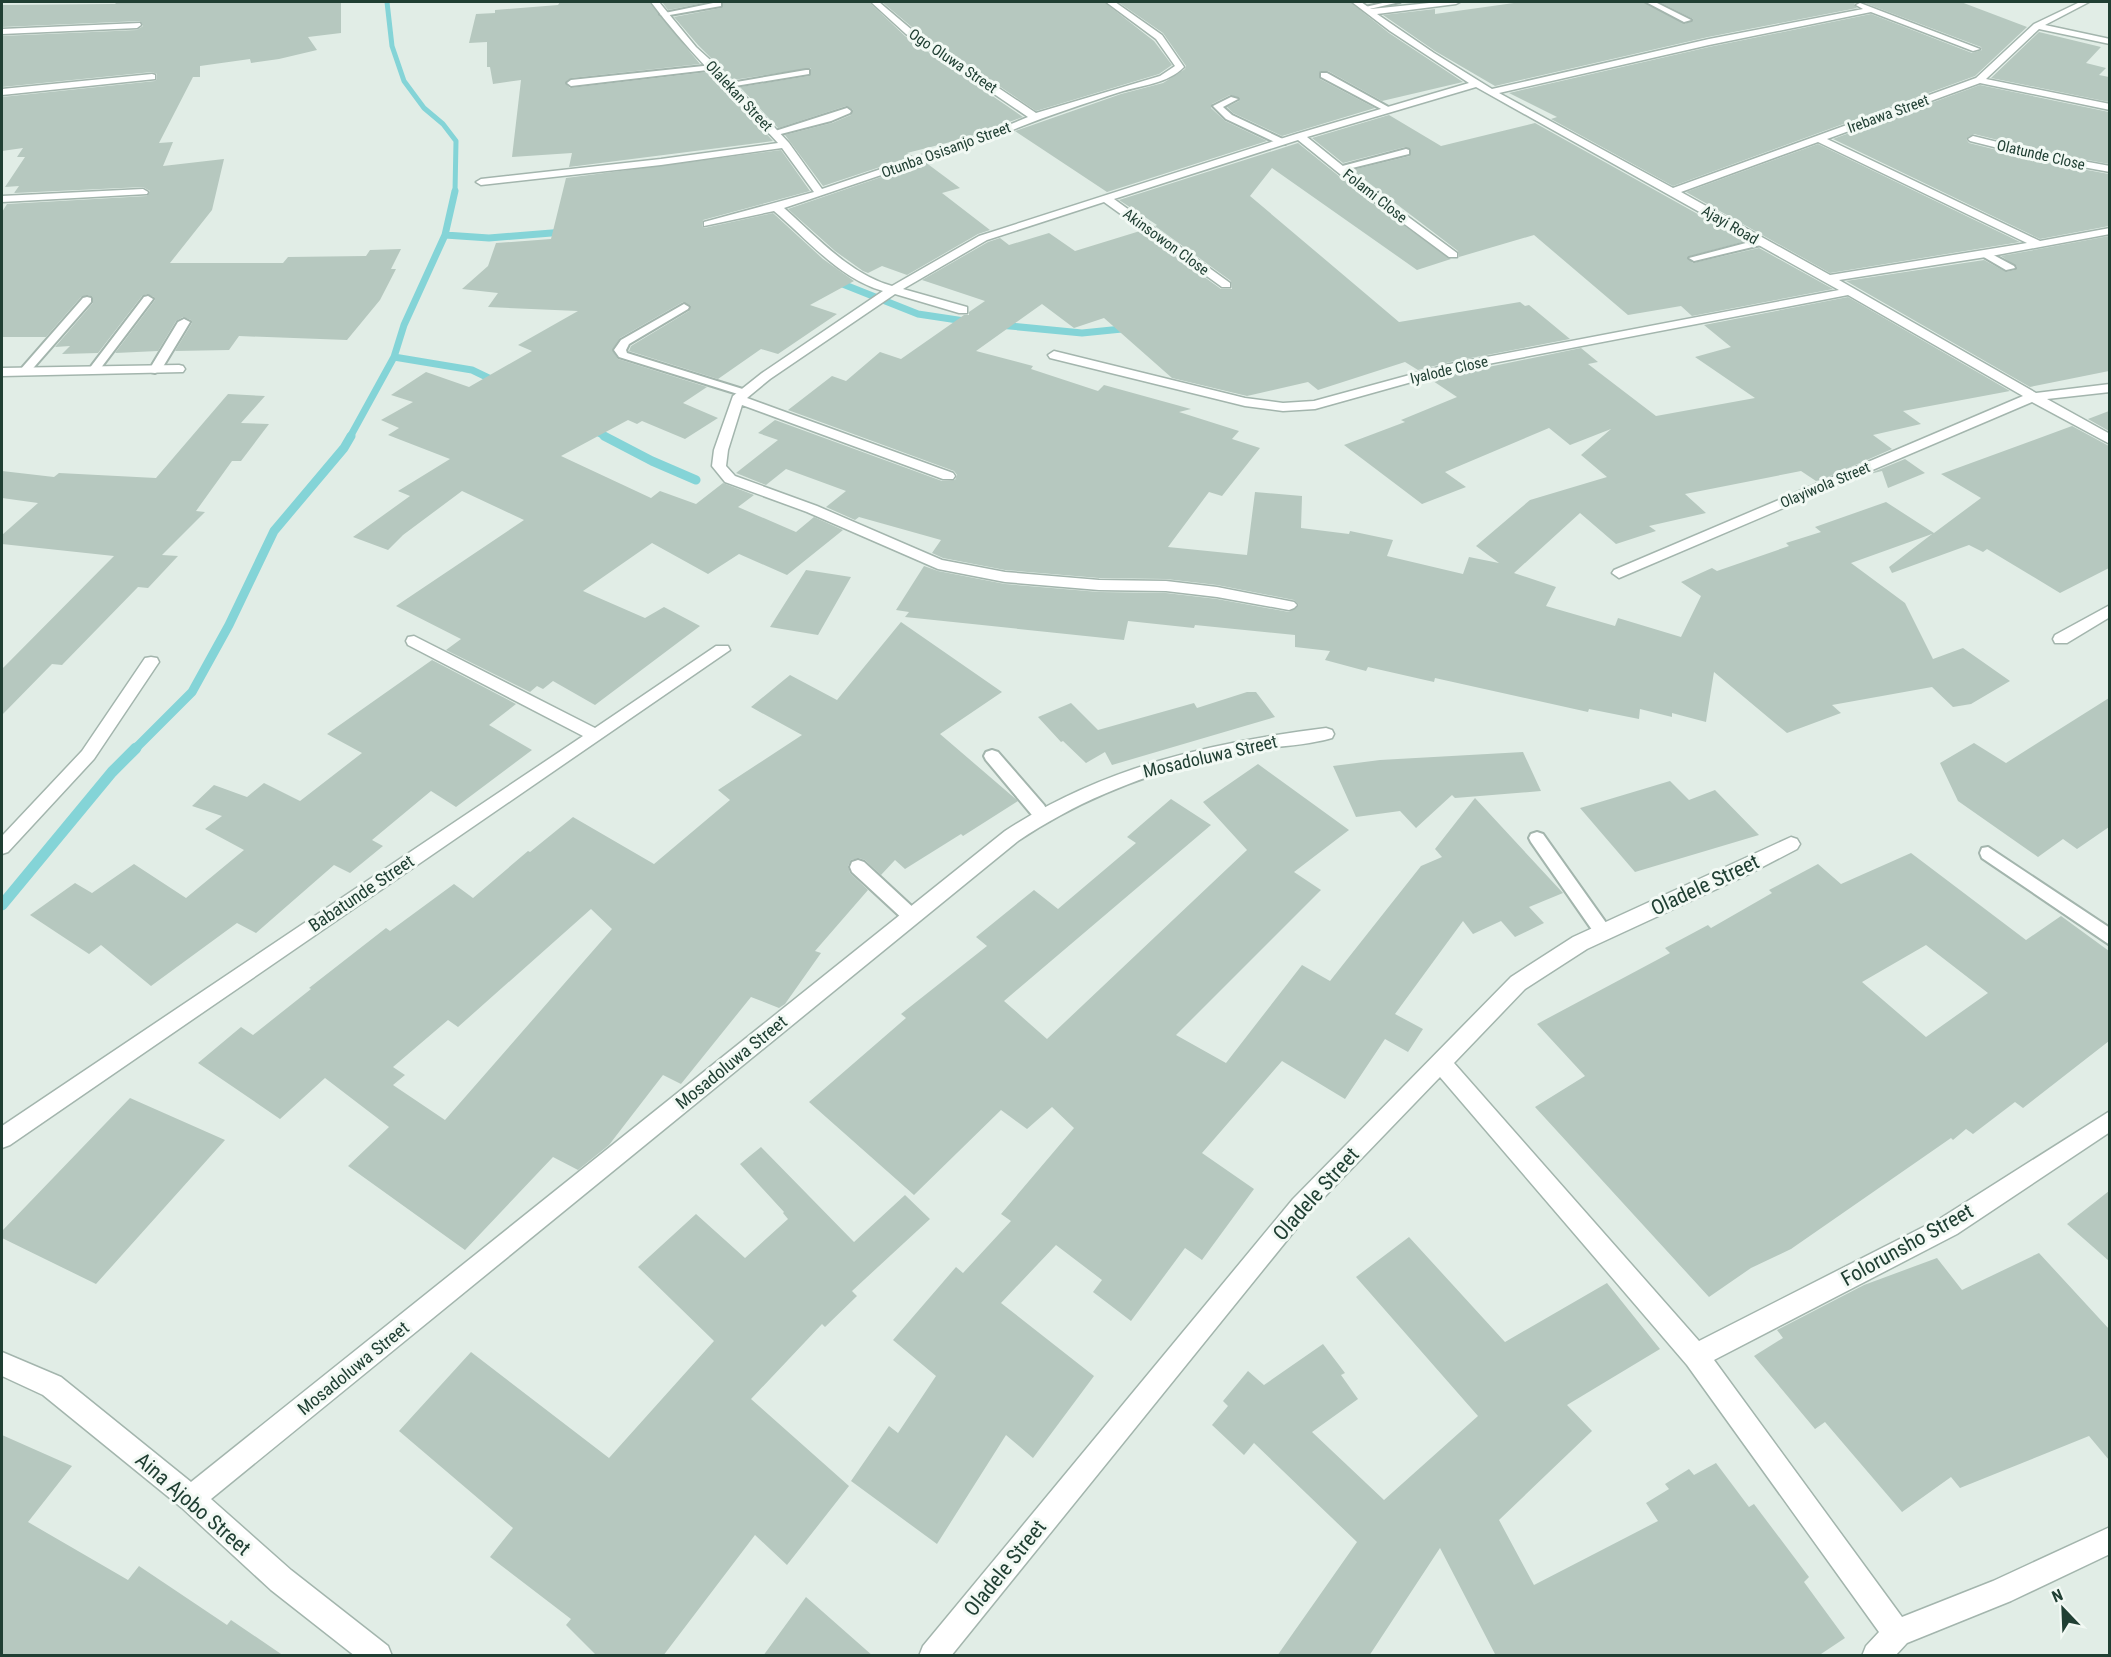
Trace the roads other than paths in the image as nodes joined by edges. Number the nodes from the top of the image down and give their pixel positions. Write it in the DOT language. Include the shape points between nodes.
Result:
graph roads {
  1 [pos="655,2"];
  2 [pos="875,2"];
  3 [pos="1110,2"];
  4 [pos="1396,2"];
  5 [pos="1456,2"];
  6 [pos="1650,2"];
  7 [pos="1853,2"];
  8 [pos="2085,2"];
  9 [pos="718,4"];
  10 [pos="1363,7"];
  11 [pos="1870,10"];
  12 [pos="664,14"];
  13 [pos="1687,20"];
  14 [pos="138,25"];
  15 [pos="2037,26"];
  16 [pos="2,32"];
  17 [pos="2109,42"];
  18 [pos="1976,49"];
  19 [pos="713,67"];
  20 [pos="806,72"];
  21 [pos="1324,75"];
  22 [pos="152,77"];
  23 [pos="1979,80"];
  24 [pos="571,83"];
  25 [pos="729,84"];
  26 [pos="1476,84"];
  27 [pos="2,92"];
  28 [pos="1491,92"];
  29 [pos="1234,99"];
  30 [pos="2109,107"];
  31 [pos="1388,109"];
  32 [pos="847,111"];
  33 [pos="1035,117"];
  34 [pos="773,133"];
  35 [pos="1299,136"];
  36 [pos="1820,139"];
  37 [pos="1974,139"];
  38 [pos="1282,142"];
  39 [pos="785,146"];
  40 [pos="1406,152"];
  41 [pos="1340,168"];
  42 [pos="2109,169"];
  43 [pos="481,182"];
  44 [pos="143,192"];
  45 [pos="1672,192"];
  46 [pos="820,193"];
  47 [pos="2,199"];
  48 [pos="1107,199"];
  49 [pos="776,207"];
  50 [pos="708,224"];
  51 [pos="2109,231"];
  52 [pos="1761,242"];
  53 [pos="2038,244"];
  54 [pos="1986,254"];
  55 [pos="1453,255"];
  56 [pos="1694,258"];
  57 [pos="2010,268"];
  58 [pos="1825,279"];
  59 [pos="1226,285"];
  60 [pos="1847,292"];
  61 [pos="889,293"];
  62 [pos="87,300"];
  63 [pos="148,300"];
  64 [pos="684,307"];
  65 [pos="963,310"];
  66 [pos="184,322"];
  67 [pos="1054,355"];
  68 [pos="179,369"];
  69 [pos="155,370"];
  70 [pos="93,371"];
  71 [pos="2,372"];
  72 [pos="24,372"];
  73 [pos="2109,388"];
  74 [pos="741,396"];
  75 [pos="2031,397"];
  76 [pos="2109,440"];
  77 [pos="948,476"];
  78 [pos="1619,573"];
  79 [pos="1289,605"];
  80 [pos="2109,610"];
  81 [pos="2061,639"];
  82 [pos="414,641"];
  83 [pos="722,650"];
  84 [pos="151,662"];
  85 [pos="1326,734"];
  86 [pos="595,735"];
  87 [pos="992,756"];
  88 [pos="1043,817"];
  89 [pos="1537,838"];
  90 [pos="1791,844"];
  91 [pos="2,847"];
  92 [pos="1988,854"];
  93 [pos="858,867"];
  94 [pos="911,916"];
  95 [pos="1603,932"];
  96 [pos="2109,938"];
  97 [pos="1441,1063"];
  98 [pos="2109,1120"];
  99 [pos="2,1138"];
  100 [pos="1696,1356"];
  101 [pos="2,1364"];
  102 [pos="191,1499"];
  103 [pos="2109,1540"];
  104 [pos="1897,1633"];
  105 [pos="378,1656"];
  106 [pos="933,1656"];
  107 [pos="1876,1656"];
  1 -- 12 [label="street, Olalekan Street"];
  2 -- 33 [label="street, Ogo Oluwa Street" via="909,32"];
  3 -- 33 [label="street, Otunba Osisanjo Street" via="1159,37 1180,67 1163,78"];
  4 -- 10 [label="lane"];
  5 -- 10 [label="street"];
  6 -- 13 [label="lane"];
  7 -- 11 [label="street"];
  8 -- 15 [label="street, Irebawa Street"];
  9 -- 12 [label="lane"];
  10 -- 26 [label="street, Ajayi Road"];
  11 -- 18 [label="street"];
  11 -- 28 [label="street"];
  12 -- 19 [label="street, Olalekan Street"];
  14 -- 16 [label="street"];
  15 -- 17 [label="street"];
  15 -- 23 [label="street, Irebawa Street"];
  19 -- 24 [label="lane"];
  19 -- 25 [label="street, Olalekan Street"];
  20 -- 25 [label="lane"];
  21 -- 31 [label="lane"];
  22 -- 27 [label="street"];
  23 -- 30 [label="street"];
  23 -- 36 [label="street, Irebawa Street"];
  25 -- 34 [label="street, Olalekan Street"];
  26 -- 28 [label="street, Ajayi Road"];
  26 -- 31 [label="street"];
  28 -- 45 [label="street, Ajayi Road"];
  29 -- 38 [label="lane" via="1217,106 1229,117"];
  31 -- 35 [label="street"];
  32 -- 34 [label="lane"];
  33 -- 46 [label="street, Otunba Osisanjo Street"];
  34 -- 39 [label="street, Olalekan Street"];
  35 -- 38 [label="street"];
  35 -- 41 [label="street, Folami Close"];
  36 -- 45 [label="street, Irebawa Street"];
  36 -- 53 [label="street"];
  37 -- 42 [label="street, Olatunde Close"];
  38 -- 48 [label="street"];
  39 -- 43 [label="street"];
  39 -- 46 [label="street, Olalekan Street"];
  40 -- 41 [label="lane"];
  41 -- 55 [label="street, Folami Close"];
  44 -- 47 [label="street"];
  45 -- 52 [label="street, Ajayi Road"];
  46 -- 49 [label="street, Otunba Osisanjo Street"];
  48 -- 59 [label="street, Akinsowon Close"];
  48 -- 61 [label="street" via="983,238"];
  49 -- 50 [label="street, Otunba Osisanjo Street"];
  49 -- 61 [label="street" via="849,270"];
  51 -- 53 [label="street"];
  52 -- 56 [label="lane"];
  52 -- 58 [label="street, Ajayi Road"];
  53 -- 54 [label="street"];
  54 -- 57 [label="lane"];
  54 -- 58 [label="street"];
  58 -- 60 [label="street, Ajayi Road"];
  60 -- 67 [label="street, Iyalode Close" via="1450,368 1315,405 1283,407 1245,402"];
  60 -- 75 [label="street, Ajayi Road"];
  61 -- 65 [label="street"];
  61 -- 74 [label="street"];
  62 -- 72 [label="lane"];
  63 -- 70 [label="lane"];
  64 -- 74 [label="lane" via="625,342 620,350 623,355"];
  66 -- 69 [label="lane"];
  68 -- 69 [label="street"];
  69 -- 70 [label="street"];
  70 -- 72 [label="street"];
  71 -- 72 [label="street"];
  73 -- 75 [label="street, Olayiwola Street"];
  74 -- 77 [label="street"];
  74 -- 79 [label="street" via="719,466 730,479 812,509 938,564 1005,577 1166,586"];
  75 -- 76 [label="street, Ajayi Road"];
  75 -- 78 [label="street, Olayiwola Street"];
  80 -- 81 [label="street"];
  82 -- 86 [label="street"];
  83 -- 86 [label="street, Babatunde Street"];
  84 -- 91 [label="street" via="88,755"];
  85 -- 88 [label="street, Mosadoluwa Street" via="1253,742 1165,763 1100,786"];
  86 -- 99 [label="street, Babatunde Street"];
  87 -- 88 [label="lane"];
  88 -- 94 [label="street, Mosadoluwa Street"];
  89 -- 95 [label="lane"];
  90 -- 95 [label="street, Oladele Street"];
  92 -- 96 [label="lane"];
  93 -- 94 [label="lane"];
  94 -- 102 [label="street, Mosadoluwa Street"];
  95 -- 97 [label="street, Oladele Street" via="1518,983"];
  97 -- 100 [label="street"];
  97 -- 106 [label="street, Oladele Street" via="1301,1206"];
  98 -- 100 [label="street, Folorunsho Street" via="1949,1226"];
  100 -- 104 [label="street"];
  101 -- 102 [label="street, Aina Ajobo Street" via="52,1386"];
  102 -- 105 [label="street, Aina Ajobo Street" via="281,1580"];
  103 -- 104 [label="street" via="2001,1591"];
  104 -- 107 [label="street"];
}
